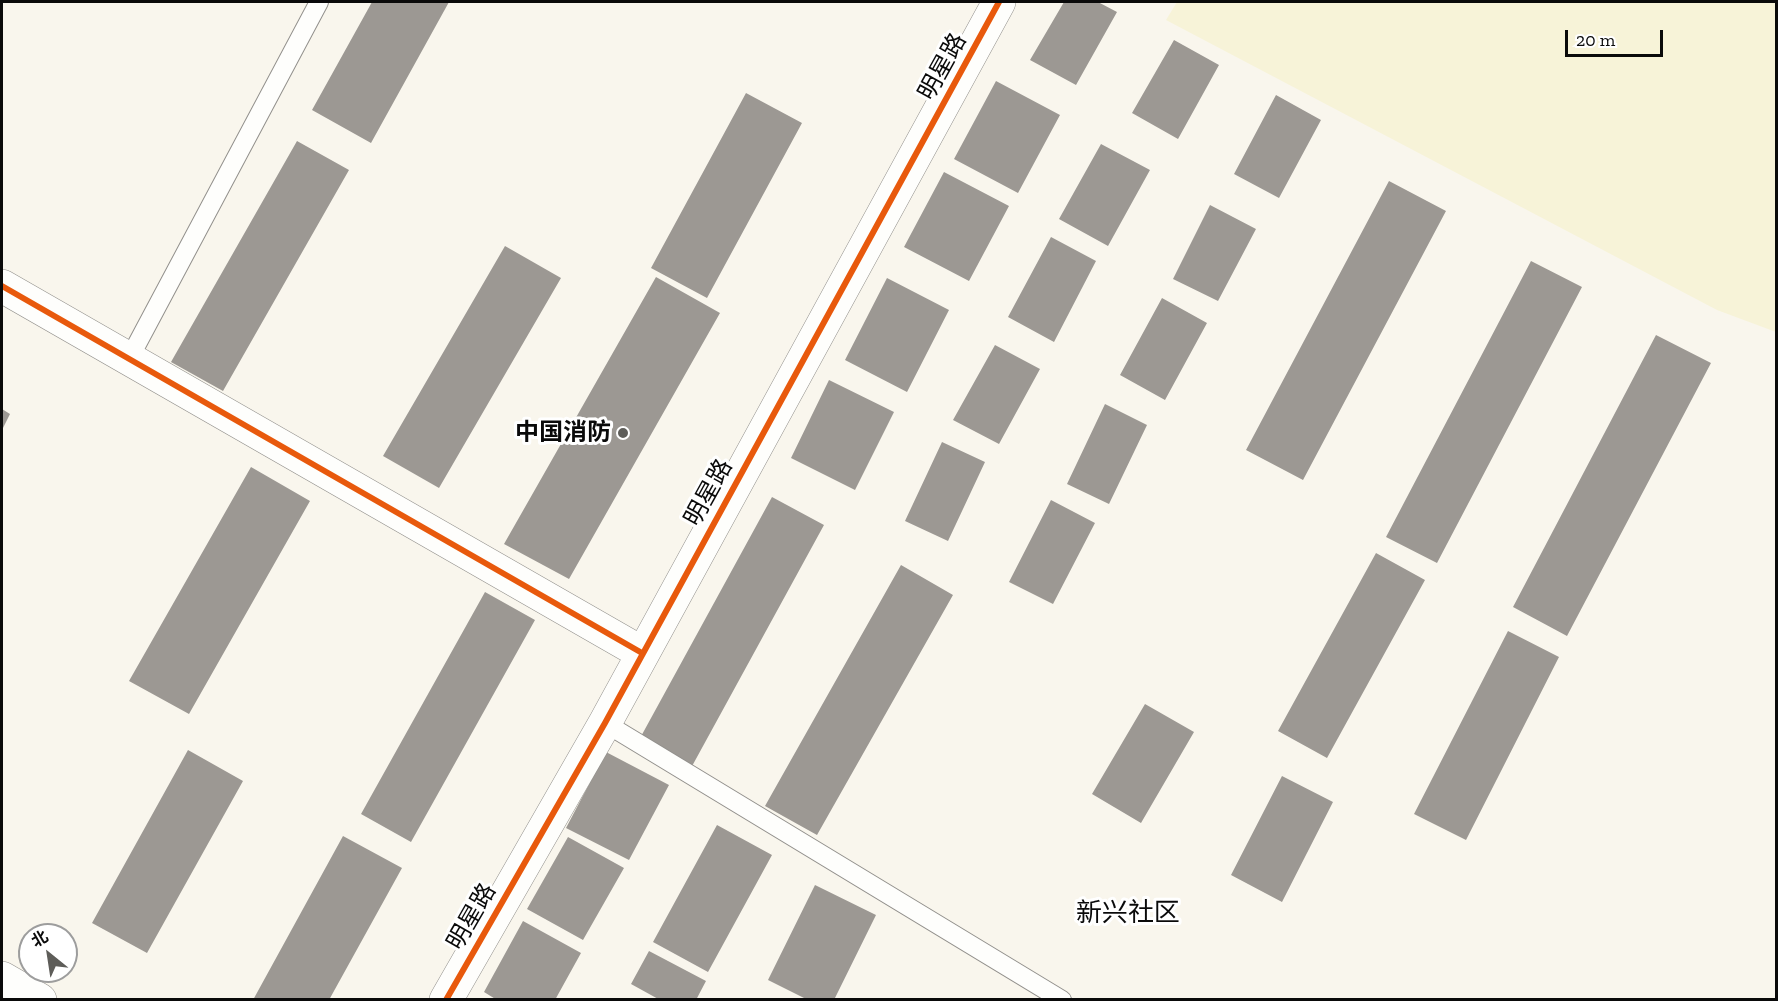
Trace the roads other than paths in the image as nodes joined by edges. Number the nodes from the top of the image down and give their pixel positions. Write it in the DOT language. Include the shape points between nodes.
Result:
graph roads {
  1 [pos="319,2"];
  2 [pos="999,2"];
  3 [pos="2,286"];
  4 [pos="129,359"];
  5 [pos="642,653"];
  6 [pos="605,723"];
  7 [pos="2,978"];
  8 [pos="40,999"];
  9 [pos="446,999"];
  10 [pos="1062,999"];
  1 -- 4 [label="lane"];
  2 -- 5 [label="street, 明星路"];
  3 -- 4 [label="street"];
  4 -- 5 [label="street"];
  5 -- 6 [label="street, 明星路"];
  6 -- 9 [label="street, 明星路"];
  6 -- 10 [label="lane"];
  7 -- 8 [label="street"];
}
